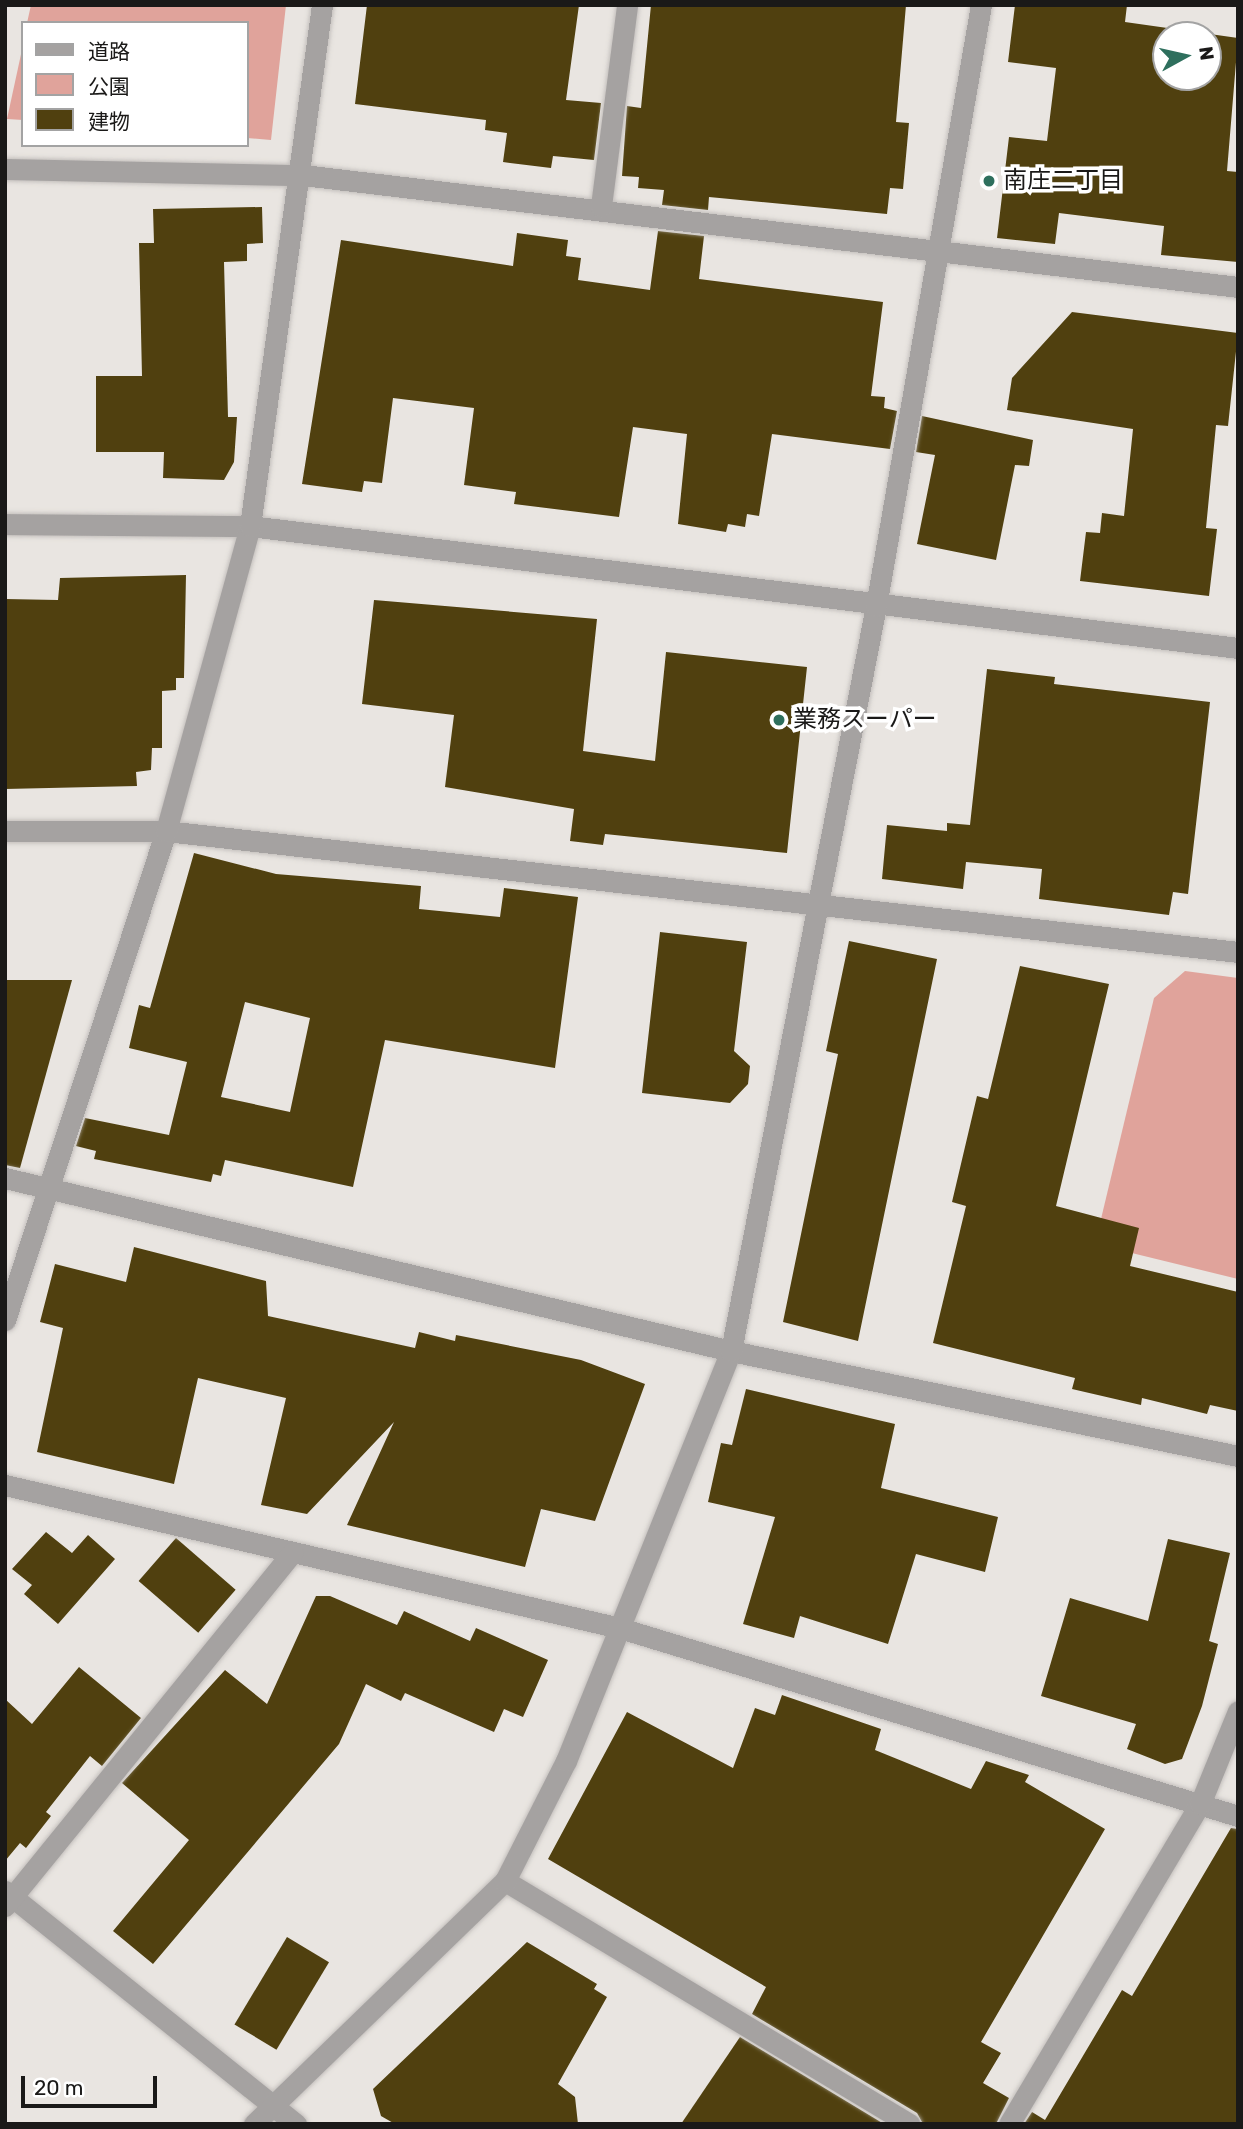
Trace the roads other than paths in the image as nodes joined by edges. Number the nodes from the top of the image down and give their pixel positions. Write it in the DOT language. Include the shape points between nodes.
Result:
graph roads {
  1 [pos="322,5"];
  2 [pos="627,5"];
  3 [pos="981,5"];
  4 [pos="5,169"];
  5 [pos="303,175"];
  6 [pos="601,206"];
  7 [pos="940,251"];
  8 [pos="1238,287"];
  9 [pos="5,524"];
  10 [pos="250,526"];
  11 [pos="877,606"];
  12 [pos="1238,648"];
  13 [pos="5,831"];
  14 [pos="166,831"];
  15 [pos="819,904"];
  16 [pos="1238,952"];
  17 [pos="5,1178"];
  18 [pos="49,1188"];
  19 [pos="5,1320"];
  20 [pos="731,1351"];
  21 [pos="1238,1456"];
  22 [pos="5,1485"];
  23 [pos="293,1552"];
  24 [pos="621,1628"];
  25 [pos="1238,1711"];
  26 [pos="1200,1804"];
  27 [pos="1238,1816"];
  28 [pos="505,1881"];
  29 [pos="7,1898"];
  30 [pos="270,2108"];
  31 [pos="254,2124"];
  32 [pos="296,2124"];
  33 [pos="910,2124"];
  34 [pos="1009,2124"];
  1 -- 5 [label="street"];
  2 -- 6 [label="street"];
  3 -- 7 [label="street"];
  4 -- 5 [label="street"];
  5 -- 6 [label="street"];
  5 -- 10 [label="street"];
  6 -- 7 [label="street"];
  7 -- 8 [label="street"];
  7 -- 11 [label="street"];
  9 -- 10 [label="street"];
  10 -- 11 [label="street"];
  10 -- 14 [label="street"];
  11 -- 12 [label="street"];
  11 -- 15 [label="street"];
  13 -- 14 [label="street"];
  14 -- 15 [label="street"];
  14 -- 18 [label="street"];
  15 -- 16 [label="street"];
  15 -- 20 [label="street"];
  17 -- 18 [label="street"];
  18 -- 19 [label="street"];
  18 -- 20 [label="street"];
  20 -- 21 [label="street"];
  20 -- 24 [label="street"];
  22 -- 23 [label="street"];
  23 -- 24 [label="street"];
  23 -- 29 [label="street"];
  24 -- 26 [label="street"];
  24 -- 28 [label="street" via="566,1761"];
  25 -- 26 [label="street"];
  26 -- 27 [label="street"];
  26 -- 34 [label="street"];
  28 -- 30 [label="street"];
  28 -- 33 [label="street"];
  29 -- 30 [label="street"];
  30 -- 31 [label="street"];
  30 -- 32 [label="street"];
}
